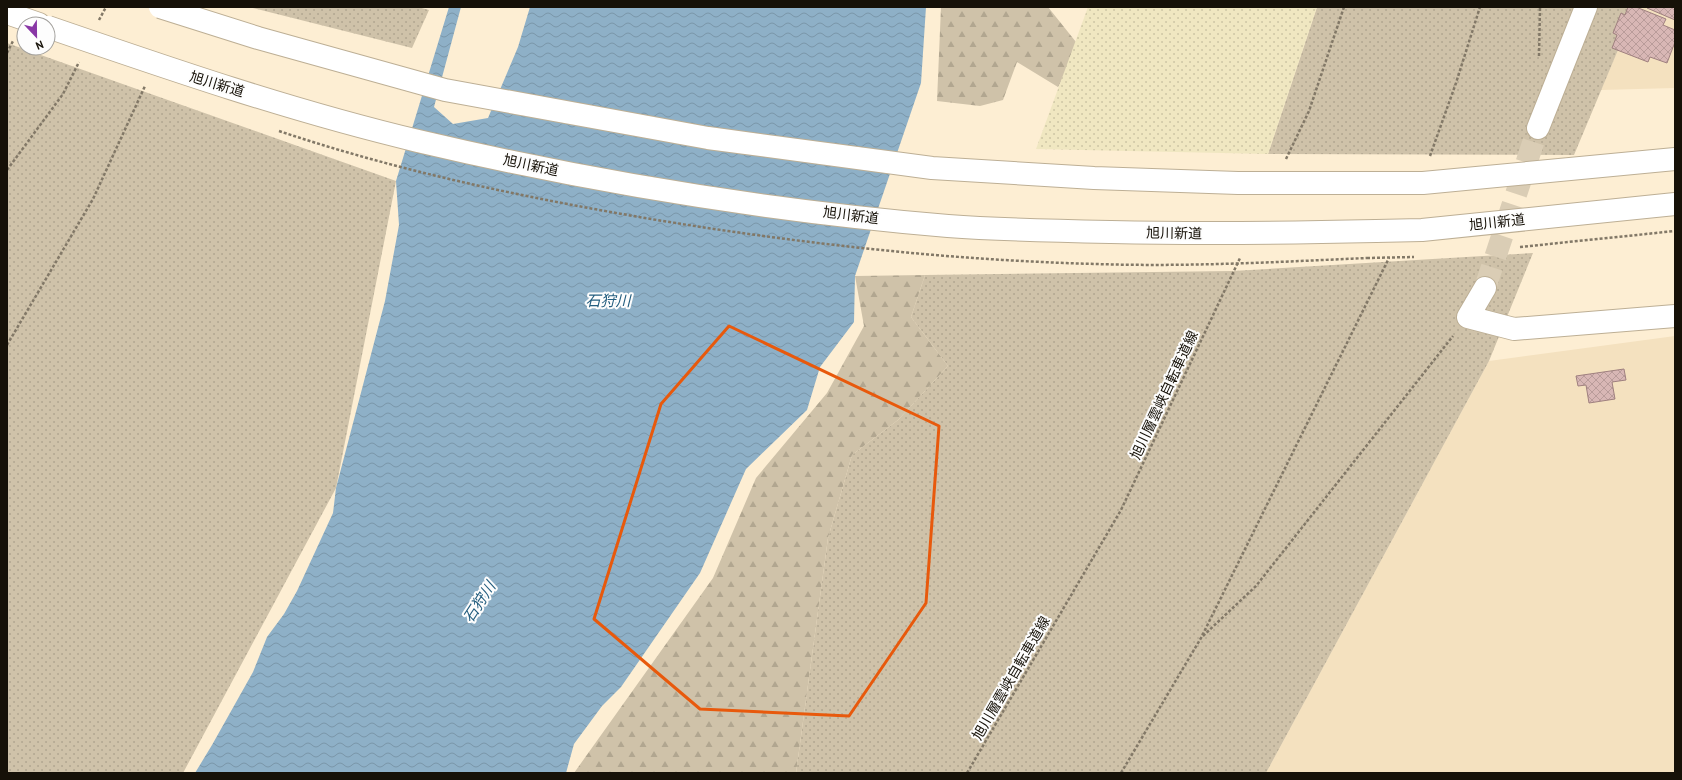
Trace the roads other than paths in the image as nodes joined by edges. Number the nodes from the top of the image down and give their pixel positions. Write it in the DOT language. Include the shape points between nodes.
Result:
graph roads {
  1 [pos="160,7"];
  2 [pos="1586,7"];
  3 [pos="7,12"];
  4 [pos="18,16"];
  5 [pos="56,30"];
  6 [pos="1538,128"];
  7 [pos="1675,159"];
  8 [pos="1675,204"];
  9 [pos="1485,288"];
  10 [pos="1675,316"];
  1 -- 7 [label="main road, bridge" via="258,38 445,90 708,138 932,168 1094,178 1238,183 1422,183"];
  2 -- 6 [label="main road"];
  3 -- 4 [label="main road"];
  5 -- 8 [label="main road, 旭川新道, bridge" via="207,82 409,138 572,174 666,191 864,217 949,226 1034,230 1237,234 1422,230"];
  9 -- 10 [label="main road" via="1468,317 1514,329"];
}
